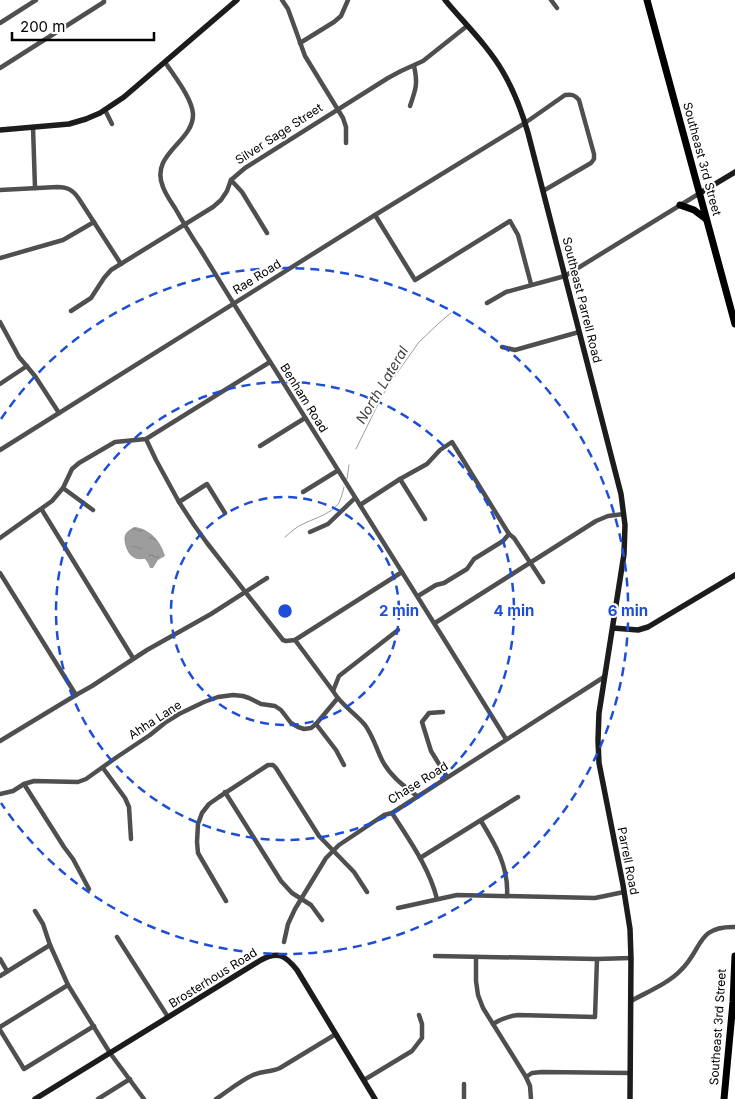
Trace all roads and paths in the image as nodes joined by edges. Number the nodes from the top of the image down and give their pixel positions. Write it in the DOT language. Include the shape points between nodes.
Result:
graph roads {
  1 [pos="36,0"];
  2 [pos="237,0"];
  3 [pos="282,0"];
  4 [pos="348,0"];
  5 [pos="446,0"];
  6 [pos="551,0"];
  7 [pos="647,0"];
  8 [pos="106,1"];
  9 [pos="557,8"];
  10 [pos="0,23"];
  11 [pos="467,26"];
  12 [pos="300,43"];
  13 [pos="165,62"];
  14 [pos="414,66"];
  15 [pos="0,68"];
  16 [pos="410,106"];
  17 [pos="337,109"];
  18 [pos="105,110"];
  19 [pos="525,123"];
  20 [pos="112,124"];
  21 [pos="33,127"];
  22 [pos="0,130"];
  23 [pos="346,143"];
  24 [pos="735,172"];
  25 [pos="231,180"];
  26 [pos="35,188"];
  27 [pos="0,190"];
  28 [pos="543,191"];
  29 [pos="700,193"];
  30 [pos="680,205"];
  31 [pos="375,215"];
  32 [pos="707,219"];
  33 [pos="94,222"];
  34 [pos="184,225"];
  35 [pos="267,233"];
  36 [pos="0,258"];
  37 [pos="121,264"];
  38 [pos="565,276"];
  39 [pos="531,284"];
  40 [pos="487,303"];
  41 [pos="234,304"];
  42 [pos="71,311"];
  43 [pos="734,313"];
  44 [pos="0,322"];
  45 [pos="735,324"];
  46 [pos="579,332"];
  47 [pos="502,347"];
  48 [pos="270,362"];
  49 [pos="27,366"];
  50 [pos="0,384"];
  51 [pos="59,413"];
  52 [pos="305,418"];
  53 [pos="146,439"];
  54 [pos="260,446"];
  55 [pos="0,450"];
  56 [pos="338,470"];
  57 [pos="400,479"];
  58 [pos="63,488"];
  59 [pos="303,492"];
  60 [pos="355,498"];
  61 [pos="179,502"];
  62 [pos="360,505"];
  63 [pos="42,510"];
  64 [pos="93,510"];
  65 [pos="225,513"];
  66 [pos="624,514"];
  67 [pos="425,519"];
  68 [pos="310,532"];
  69 [pos="509,534"];
  70 [pos="0,538"];
  71 [pos="530,563"];
  72 [pos="402,572"];
  73 [pos="0,573"];
  74 [pos="735,575"];
  75 [pos="266,578"];
  76 [pos="542,582"];
  77 [pos="245,591"];
  78 [pos="418,596"];
  79 [pos="435,623"];
  80 [pos="613,628"];
  81 [pos="398,630"];
  82 [pos="295,640"];
  83 [pos="134,658"];
  84 [pos="604,677"];
  85 [pos="333,691"];
  86 [pos="76,694"];
  87 [pos="337,699"];
  88 [pos="443,712"];
  89 [pos="316,724"];
  90 [pos="506,739"];
  91 [pos="0,741"];
  92 [pos="344,765"];
  93 [pos="102,768"];
  94 [pos="446,777"];
  95 [pos="24,784"];
  96 [pos="225,792"];
  97 [pos="0,794"];
  98 [pos="417,796"];
  99 [pos="518,797"];
  100 [pos="392,812"];
  101 [pos="481,821"];
  102 [pos="131,839"];
  103 [pos="333,850"];
  104 [pos="420,858"];
  105 [pos="89,889"];
  106 [pos="367,892"];
  107 [pos="624,892"];
  108 [pos="507,896"];
  109 [pos="301,898"];
  110 [pos="437,899"];
  111 [pos="226,900"];
  112 [pos="409,905"];
  113 [pos="398,908"];
  114 [pos="35,910"];
  115 [pos="410,912"];
  116 [pos="322,920"];
  117 [pos="735,927"];
  118 [pos="117,938"];
  119 [pos="284,942"];
  120 [pos="50,945"];
  121 [pos="435,956"];
  122 [pos="735,956"];
  123 [pos="476,957"];
  124 [pos="631,958"];
  125 [pos="0,959"];
  126 [pos="597,959"];
  127 [pos="7,971"];
  128 [pos="0,976"];
  129 [pos="68,985"];
  130 [pos="631,1001"];
  131 [pos="419,1015"];
  132 [pos="168,1018"];
  133 [pos="493,1024"];
  134 [pos="94,1026"];
  135 [pos="0,1028"];
  136 [pos="336,1034"];
  137 [pos="110,1053"];
  138 [pos="630,1072"];
  139 [pos="526,1077"];
  140 [pos="130,1079"];
  141 [pos="364,1080"];
  142 [pos="464,1084"];
  143 [pos="35,1099"];
  144 [pos="98,1099"];
  145 [pos="144,1099"];
  146 [pos="216,1099"];
  147 [pos="375,1099"];
  148 [pos="464,1099"];
  149 [pos="531,1099"];
  150 [pos="630,1099"];
  151 [pos="724,1099"];
  1 -- 10 [label="street"];
  2 -- 13 [label="street"];
  3 -- 12 [label="street"];
  4 -- 12 [label="street" via="341,16"];
  5 -- 11 [label="street, Southeast Parrell Road"];
  6 -- 9 [label="street"];
  7 -- 29 [label="main road, Southeast 3rd Street"];
  8 -- 15 [label="street"];
  11 -- 14 [label="street, Silver Sage Street"];
  11 -- 19 [label="street, Southeast Parrell Road" via="502,71"];
  12 -- 17 [label="street"];
  13 -- 18 [label="street"];
  13 -- 34 [label="street, Benham Road" via="186,94 193,114 192,125 163,162 160,173 162,186"];
  14 -- 16 [label="street" via="416,89"];
  14 -- 17 [label="street, Silver Sage Street" via="401,70"];
  17 -- 23 [label="street" via="346,127"];
  17 -- 25 [label="street, Silver Sage Street" via="244,168"];
  18 -- 20 [label="street"];
  18 -- 21 [label="street" via="75,122"];
  19 -- 28 [label="street, Southeast Parrell Road"];
  19 -- 28 [label="street, Rae Road" via="565,95 575,96 579,100 594,154 591,163"];
  19 -- 31 [label="street, Rae Road"];
  21 -- 22 [label="street"];
  21 -- 26 [label="street"];
  24 -- 29 [label="street"];
  25 -- 34 [label="street, Silver Sage Street" via="221,200"];
  25 -- 35 [label="street"];
  26 -- 27 [label="street"];
  26 -- 33 [label="street" via="66,187 73,191"];
  28 -- 38 [label="street, Southeast Parrell Road"];
  29 -- 30 [label="street"];
  29 -- 32 [label="main road, Southeast 3rd Street"];
  30 -- 32 [label="main road"];
  30 -- 38 [label="street"];
  31 -- 39 [label="street" via="415,280 510,221 518,235"];
  31 -- 41 [label="street, Rae Road"];
  32 -- 43 [label="main road, Southeast 3rd Street"];
  33 -- 36 [label="street" via="63,240"];
  33 -- 37 [label="street"];
  34 -- 37 [label="street, Silver Sage Street"];
  34 -- 41 [label="street, Benham Road"];
  37 -- 42 [label="street, Silver Sage Street" via="111,270 91,298"];
  38 -- 39 [label="street"];
  38 -- 46 [label="street, Southeast Parrell Road"];
  39 -- 40 [label="street" via="506,292"];
  41 -- 48 [label="street, Benham Road"];
  41 -- 51 [label="street, Rae Road"];
  43 -- 45 [label="main road, Southeast 3rd Street"];
  44 -- 49 [label="street"];
  46 -- 47 [label="street" via="515,350"];
  46 -- 66 [label="street, Southeast Parrell Road"];
  48 -- 52 [label="street, Benham Road"];
  48 -- 53 [label="street"];
  49 -- 50 [label="street"];
  49 -- 51 [label="street"];
  51 -- 55 [label="street, Rae Road"];
  52 -- 54 [label="street"];
  52 -- 56 [label="street, Benham Road"];
  53 -- 58 [label="street" via="115,442 79,463 72,469"];
  53 -- 61 [label="street"];
  56 -- 59 [label="street"];
  56 -- 60 [label="street, Benham Road"];
  57 -- 62 [label="street"];
  57 -- 67 [label="street"];
  57 -- 69 [label="street" via="427,464 452,442"];
  58 -- 63 [label="street"];
  58 -- 64 [label="street"];
  60 -- 62 [label="street, Benham Road"];
  60 -- 68 [label="street" via="328,524"];
  61 -- 65 [label="street" via="207,484"];
  61 -- 77 [label="street"];
  62 -- 72 [label="street, Benham Road"];
  63 -- 70 [label="street"];
  63 -- 83 [label="street"];
  66 -- 71 [label="street" via="596,521"];
  66 -- 80 [label="street, Southeast Parrell Road" via="624,554"];
  69 -- 71 [label="street"];
  69 -- 78 [label="street" via="474,559 467,569"];
  71 -- 76 [label="street"];
  71 -- 79 [label="street"];
  72 -- 78 [label="street, Benham Road"];
  72 -- 82 [label="street"];
  73 -- 86 [label="street"];
  74 -- 80 [label="street" via="648,628"];
  75 -- 77 [label="street"];
  77 -- 82 [label="street" via="279,636 286,641"];
  77 -- 83 [label="street"];
  78 -- 79 [label="street, Benham Road"];
  79 -- 90 [label="street, Benham Road"];
  80 -- 84 [label="street, Parrell Road"];
  81 -- 85 [label="street" via="339,676"];
  82 -- 85 [label="street"];
  83 -- 86 [label="street"];
  84 -- 90 [label="street, Chase Road"];
  84 -- 107 [label="street, Parrell Road" via="598,726 599,762"];
  85 -- 87 [label="street"];
  86 -- 91 [label="street"];
  87 -- 89 [label="street"];
  87 -- 98 [label="street" via="363,722 393,776"];
  88 -- 94 [label="street" via="429,713 422,722 431,751"];
  89 -- 92 [label="street"];
  89 -- 93 [label="street, Ahha Lane" via="304,729 291,723 275,706 242,696 218,697 179,714"];
  90 -- 94 [label="street, Chase Road"];
  93 -- 95 [label="street, Ahha Lane" via="78,782 34,781"];
  93 -- 102 [label="street" via="129,807"];
  94 -- 98 [label="street, Chase Road"];
  95 -- 97 [label="street, Ahha Lane"];
  95 -- 105 [label="street" via="74,859"];
  96 -- 103 [label="street" via="273,765 319,836"];
  96 -- 109 [label="street" via="281,882"];
  96 -- 111 [label="street" via="202,813 197,837 198,853"];
  98 -- 100 [label="street, Chase Road"];
  99 -- 101 [label="street"];
  100 -- 103 [label="street, Chase Road"];
  100 -- 104 [label="street"];
  101 -- 104 [label="street"];
  101 -- 108 [label="street" via="503,863"];
  103 -- 106 [label="street"];
  103 -- 109 [label="street, Chase Road"];
  104 -- 110 [label="street" via="434,885"];
  107 -- 108 [label="street" via="595,898"];
  107 -- 124 [label="street, Parrell Road"];
  108 -- 110 [label="street" via="457,895"];
  109 -- 116 [label="street"];
  109 -- 119 [label="street, Chase Road" via="288,924"];
  110 -- 112 [label="street"];
  112 -- 113 [label="street"];
  112 -- 115 [label="street"];
  114 -- 120 [label="street"];
  117 -- 130 [label="street" via="726,926 709,932 681,971"];
  118 -- 132 [label="street"];
  120 -- 127 [label="street"];
  120 -- 129 [label="street"];
  121 -- 123 [label="street"];
  122 -- 151 [label="main road, Southeast 3rd Street"];
  123 -- 126 [label="street"];
  123 -- 133 [label="street" via="478,996"];
  124 -- 126 [label="street"];
  124 -- 130 [label="street, Parrell Road"];
  125 -- 127 [label="street"];
  126 -- 133 [label="street" via="595,1017 508,1016"];
  127 -- 128 [label="street"];
  129 -- 134 [label="street"];
  129 -- 135 [label="street"];
  130 -- 138 [label="street, Parrell Road"];
  131 -- 141 [label="street" via="422,1038 412,1051"];
  132 -- 136 [label="street, Brosterhous Road" via="261,960 281,955 297,970"];
  132 -- 137 [label="street, Brosterhous Road"];
  133 -- 139 [label="street"];
  134 -- 135 [label="street" via="24,1069"];
  134 -- 137 [label="street"];
  136 -- 141 [label="street, Brosterhous Road"];
  136 -- 146 [label="street" via="280,1068 250,1076"];
  137 -- 140 [label="street"];
  137 -- 143 [label="street, Brosterhous Road"];
  138 -- 139 [label="street" via="542,1072"];
  138 -- 150 [label="street, Parrell Road"];
  139 -- 149 [label="street"];
  140 -- 144 [label="street"];
  140 -- 145 [label="street"];
  141 -- 147 [label="street, Brosterhous Road"];
  142 -- 148 [label="street"];
}
